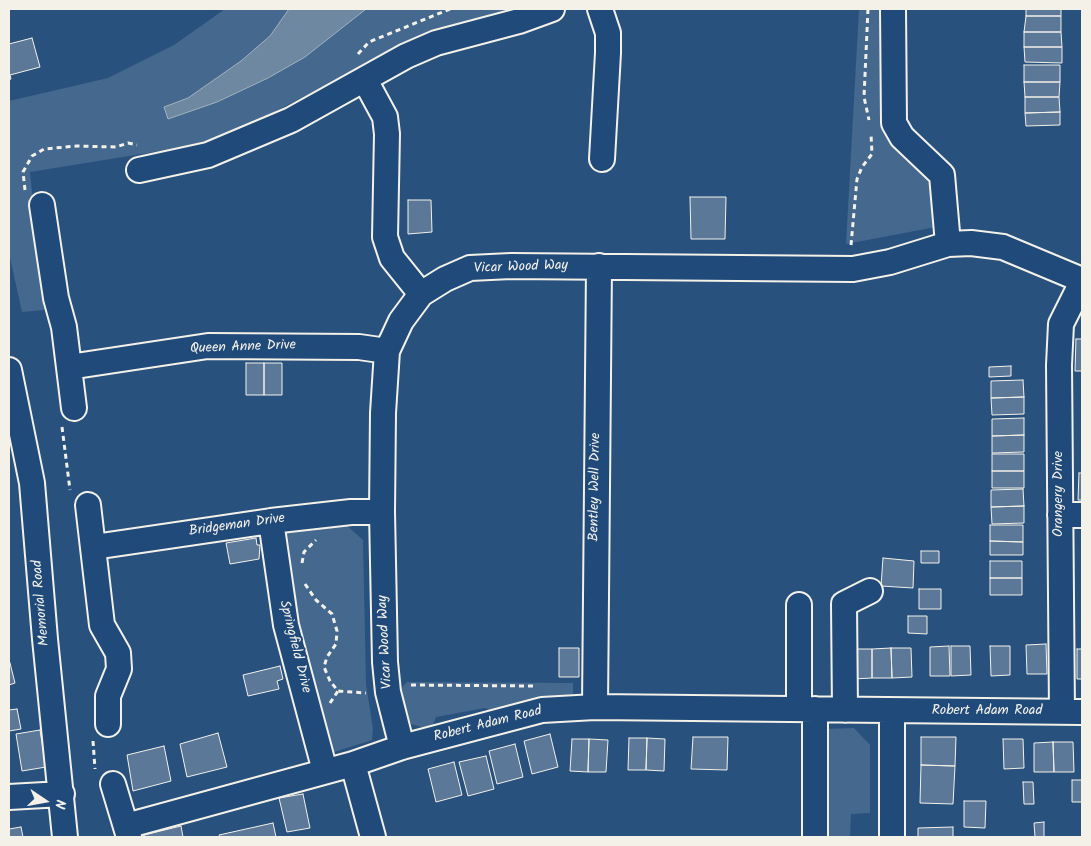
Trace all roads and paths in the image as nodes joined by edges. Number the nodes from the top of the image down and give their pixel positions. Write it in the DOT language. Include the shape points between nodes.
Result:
graph roads {
  1 [pos="552,9"];
  2 [pos="600,9"];
  3 [pos="868,9"];
  4 [pos="893,9"];
  5 [pos="365,80"];
  6 [pos="869,122"];
  7 [pos="871,131"];
  8 [pos="602,159"];
  9 [pos="139,170"];
  10 [pos="42,205"];
  11 [pos="948,244"];
  12 [pos="851,246"];
  13 [pos="599,266"];
  14 [pos="1082,280"];
  15 [pos="421,294"];
  16 [pos="387,351"];
  17 [pos="69,367"];
  18 [pos="9,370"];
  19 [pos="74,408"];
  20 [pos="88,505"];
  21 [pos="382,512"];
  22 [pos="1071,515"];
  23 [pos="270,521"];
  24 [pos="94,547"];
  25 [pos="870,590"];
  26 [pos="799,605"];
  27 [pos="595,707"];
  28 [pos="807,710"];
  29 [pos="845,710"];
  30 [pos="892,712"];
  31 [pos="1072,712"];
  32 [pos="108,724"];
  33 [pos="402,747"];
  34 [pos="353,764"];
  35 [pos="325,771"];
  36 [pos="113,784"];
  37 [pos="62,794"];
  38 [pos="9,797"];
  39 [pos="127,831"];
  40 [pos="65,837"];
  41 [pos="373,837"];
  42 [pos="815,837"];
  43 [pos="892,837"];
  1 -- 5 [label="street" via="436,43"];
  2 -- 8 [label="street" via="608,33"];
  3 -- 6 [label="path" via="864,98"];
  4 -- 11 [label="street" via="894,123 902,137 942,175"];
  5 -- 9 [label="street" via="291,120 208,155"];
  5 -- 15 [label="street" via="385,117 385,237 392,258"];
  7 -- 12 [label="path" via="872,154 857,179"];
  10 -- 17 [label="street"];
  11 -- 13 [label="street, Vicar Wood Way" via="890,262 853,268"];
  11 -- 14 [label="street, Vicar Wood Way" via="1003,247"];
  13 -- 15 [label="street, Vicar Wood Way" via="470,268"];
  13 -- 27 [label="street, Bentley Well Drive"];
  14 -- 22 [label="street, Orangery Drive" via="1062,324 1059,365"];
  15 -- 16 [label="street, Vicar Wood Way" via="401,320"];
  16 -- 17 [label="street, Queen Anne Drive" via="358,346 208,346"];
  16 -- 21 [label="street, Vicar Wood Way" via="382,412"];
  17 -- 19 [label="street"];
  18 -- 37 [label="street, Memorial Road" via="32,483"];
  20 -- 24 [label="street"];
  21 -- 23 [label="street, Bridgeman Drive"];
  21 -- 33 [label="street, Vicar Wood Way" via="386,669 388,692"];
  22 -- 31 [label="street, Orangery Drive"];
  23 -- 24 [label="street, Bridgeman Drive"];
  23 -- 35 [label="street, Springfield Drive" via="286,625"];
  24 -- 32 [label="street" via="102,625 118,653 119,669 108,696"];
  25 -- 29 [label="street" via="844,604"];
  26 -- 28 [label="street"];
  27 -- 28 [label="street, Robert Adam Road"];
  27 -- 33 [label="street, Robert Adam Road" via="542,710"];
  28 -- 29 [label="street, Robert Adam Road"];
  28 -- 42 [label="street"];
  29 -- 30 [label="street, Robert Adam Road"];
  30 -- 31 [label="street, Robert Adam Road"];
  30 -- 43 [label="street"];
  33 -- 34 [label="street, Robert Adam Road"];
  34 -- 35 [label="street, Robert Adam Road"];
  34 -- 41 [label="street"];
  35 -- 39 [label="street, Robert Adam Road"];
  36 -- 39 [label="street, Robert Adam Road"];
  37 -- 38 [label="street"];
  37 -- 40 [label="street, Memorial Road"];
}
